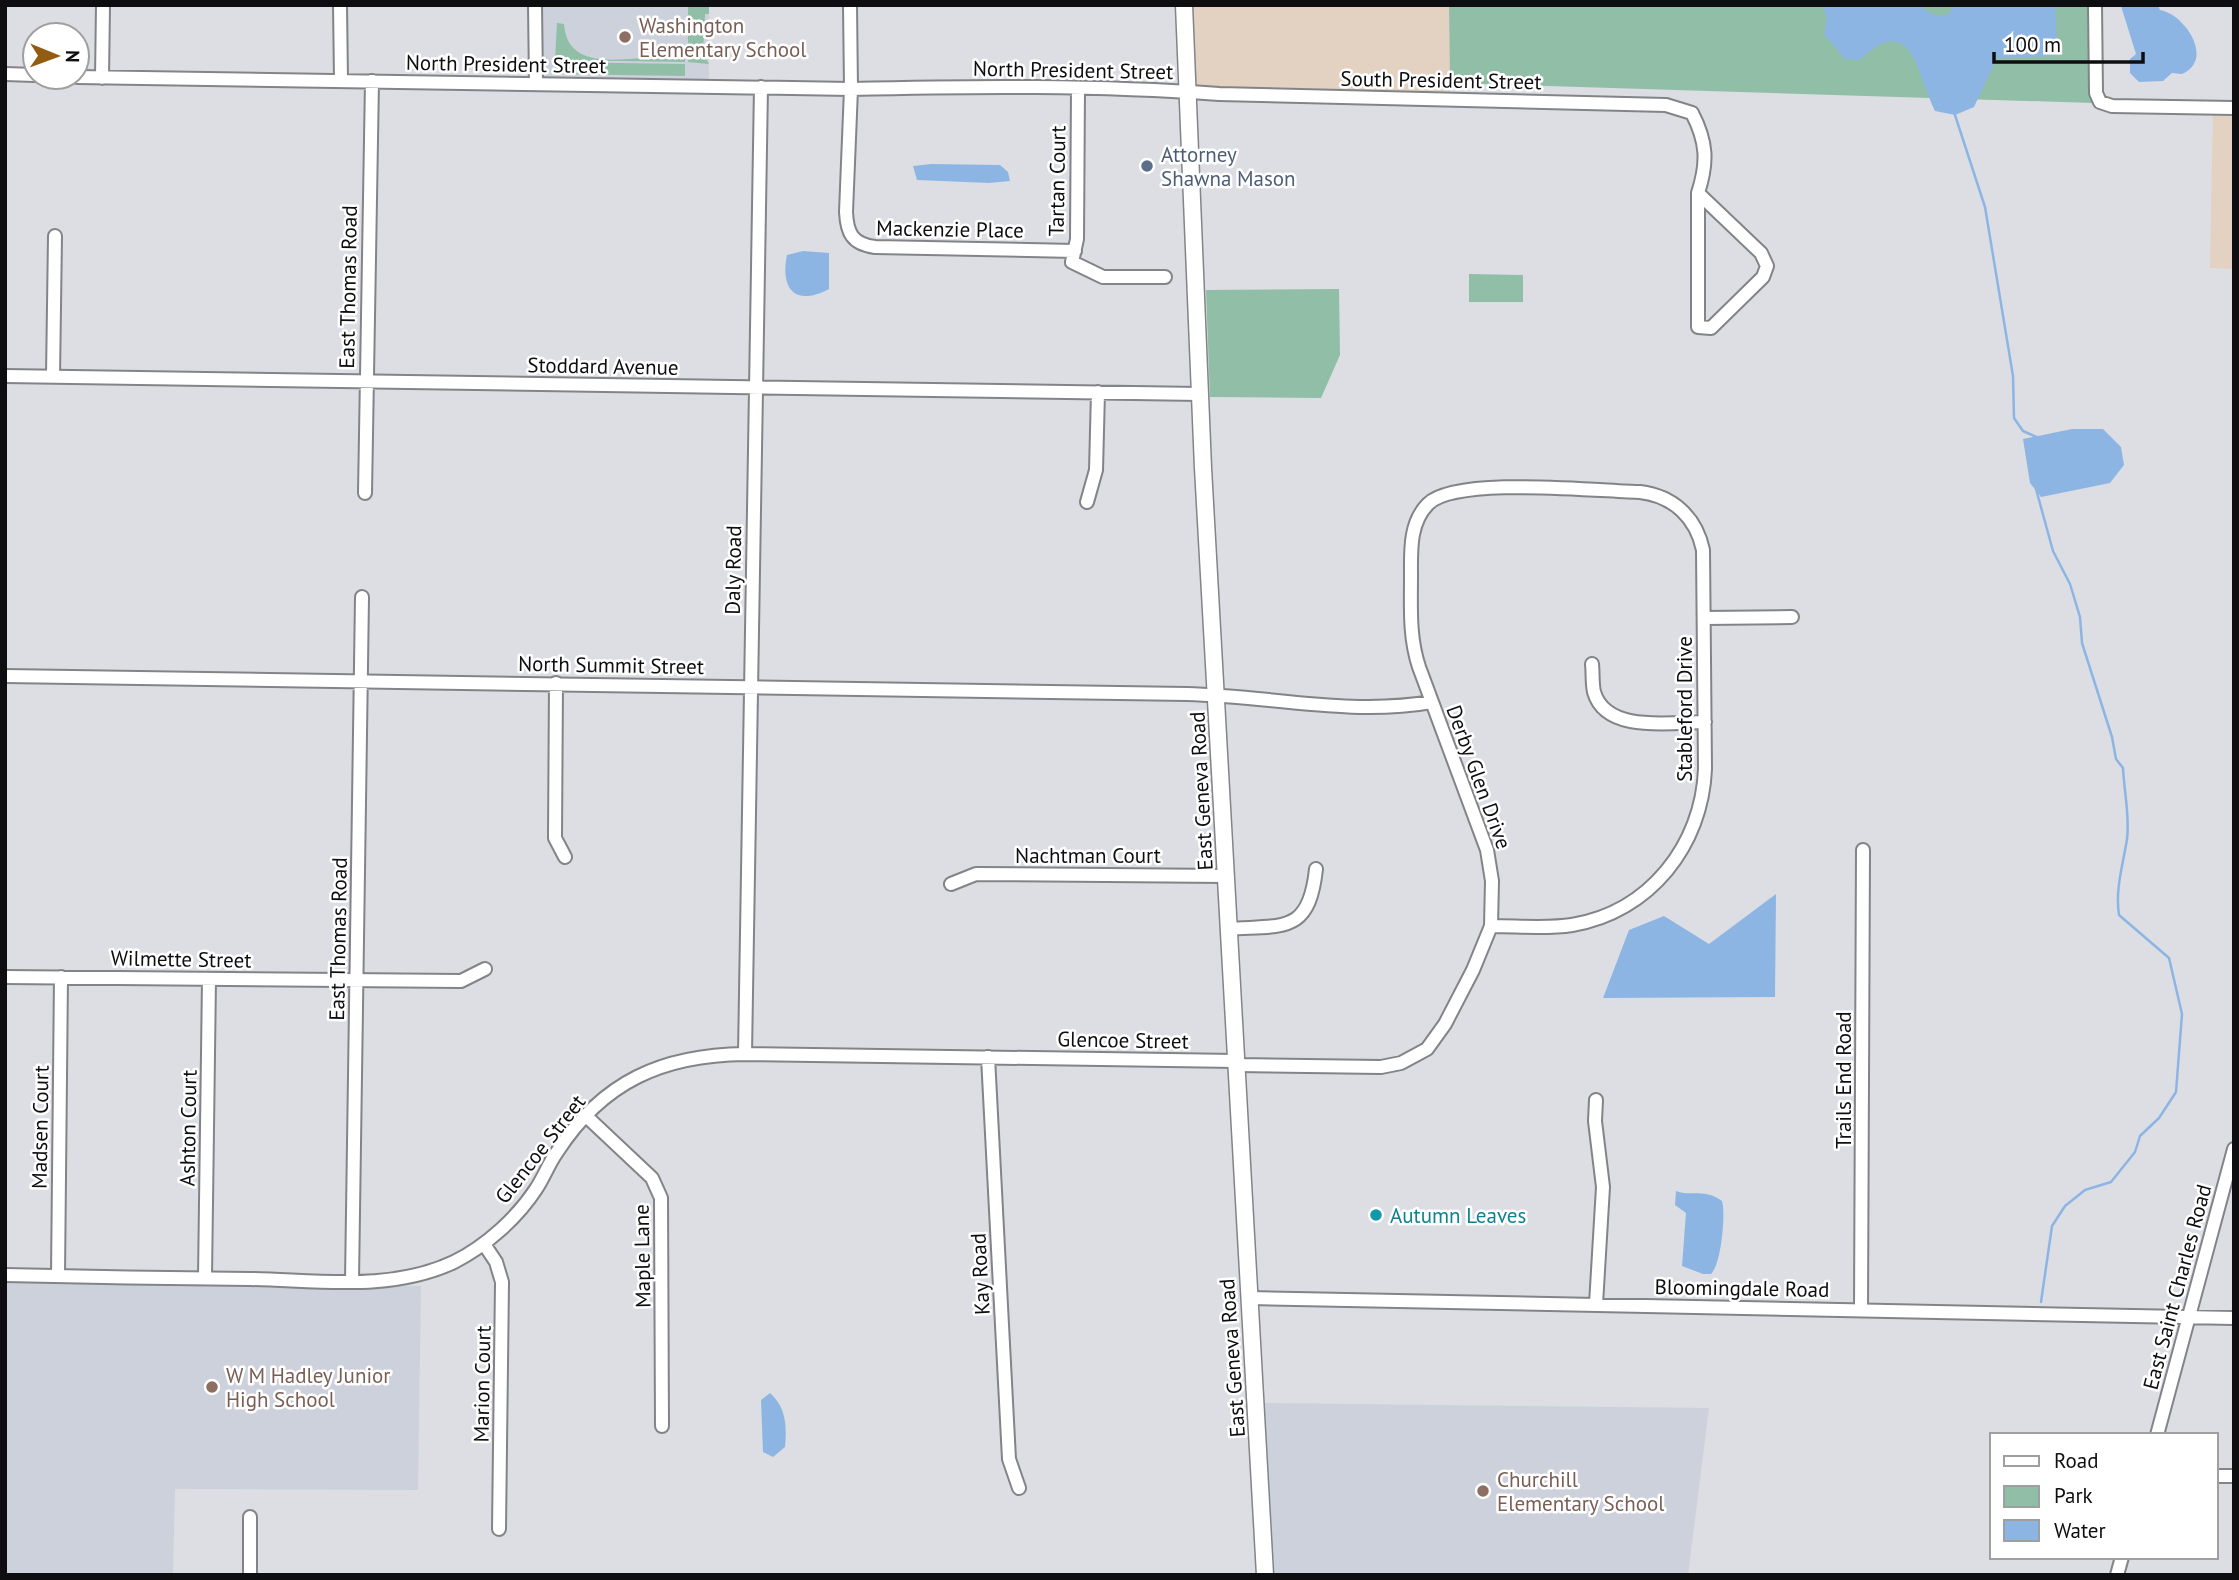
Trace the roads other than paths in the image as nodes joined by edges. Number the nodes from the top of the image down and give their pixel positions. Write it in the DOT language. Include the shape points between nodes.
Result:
graph roads {
  1 [pos="103,5"];
  2 [pos="340,5"];
  3 [pos="536,5"];
  4 [pos="850,5"];
  5 [pos="1184,5"];
  6 [pos="2095,5"];
  7 [pos="91,78"];
  8 [pos="102,78"];
  9 [pos="341,80"];
  10 [pos="372,81"];
  11 [pos="536,82"];
  12 [pos="761,88"];
  13 [pos="1078,88"];
  14 [pos="851,89"];
  15 [pos="1187,92"];
  16 [pos="2234,108"];
  17 [pos="1699,193"];
  18 [pos="55,236"];
  19 [pos="1074,251"];
  20 [pos="1165,277"];
  21 [pos="5,376"];
  22 [pos="53,377"];
  23 [pos="365,382"];
  24 [pos="755,387"];
  25 [pos="1097,393"];
  26 [pos="1199,394"];
  27 [pos="365,493"];
  28 [pos="1654,495"];
  29 [pos="1087,502"];
  30 [pos="362,597"];
  31 [pos="1792,617"];
  32 [pos="1704,618"];
  33 [pos="1592,664"];
  34 [pos="5,676"];
  35 [pos="360,681"];
  36 [pos="556,683"];
  37 [pos="751,686"];
  38 [pos="1216,695"];
  39 [pos="1432,702"];
  40 [pos="1705,722"];
  41 [pos="1863,850"];
  42 [pos="565,857"];
  43 [pos="1316,869"];
  44 [pos="1226,876"];
  45 [pos="951,884"];
  46 [pos="1491,926"];
  47 [pos="1229,929"];
  48 [pos="485,969"];
  49 [pos="5,977"];
  50 [pos="61,977"];
  51 [pos="209,979"];
  52 [pos="356,980"];
  53 [pos="1427,1049"];
  54 [pos="745,1054"];
  55 [pos="988,1057"];
  56 [pos="1236,1063"];
  57 [pos="1596,1100"];
  58 [pos="586,1115"];
  59 [pos="2234,1149"];
  60 [pos="484,1244"];
  61 [pos="5,1275"];
  62 [pos="58,1276"];
  63 [pos="205,1278"];
  64 [pos="352,1282"];
  65 [pos="1250,1298"];
  66 [pos="1597,1304"];
  67 [pos="1861,1310"];
  68 [pos="2190,1317"];
  69 [pos="2234,1318"];
  70 [pos="662,1426"];
  71 [pos="2158,1433"];
  72 [pos="1019,1488"];
  73 [pos="250,1517"];
  74 [pos="499,1529"];
  75 [pos="250,1575"];
  76 [pos="1265,1575"];
  1 -- 8 [label="street"];
  2 -- 9 [label="street"];
  3 -- 11 [label="street"];
  4 -- 14 [label="street, Mackenzie Place"];
  5 -- 15 [label="main road, East Geneva Road"];
  6 -- 16 [label="street" via="2096,93 2100,102"];
  7 -- 8 [label="street, North President Street"];
  8 -- 9 [label="street, North President Street"];
  9 -- 10 [label="street, North President Street"];
  10 -- 11 [label="street, North President Street"];
  10 -- 23 [label="street, East Thomas Road"];
  11 -- 12 [label="street, North President Street"];
  12 -- 14 [label="street, North President Street"];
  12 -- 24 [label="street, Daly Road"];
  13 -- 14 [label="street, North President Street"];
  13 -- 15 [label="street, North President Street"];
  13 -- 19 [label="street, Tartan Court"];
  14 -- 19 [label="street, Mackenzie Place" via="847,231 861,246"];
  15 -- 17 [label="street, South President Street" via="1665,105 1692,113 1704,136 1707,154"];
  15 -- 26 [label="main road, East Geneva Road"];
  17 -- 17 [label="street" via="1761,253 1767,266 1763,277 1711,328 1698,327"];
  18 -- 22 [label="street"];
  19 -- 20 [label="street, Tartan Court" via="1072,262 1103,276"];
  21 -- 22 [label="street, Stoddard Avenue"];
  22 -- 23 [label="street, Stoddard Avenue"];
  23 -- 24 [label="street, Stoddard Avenue"];
  23 -- 27 [label="street, East Thomas Road"];
  24 -- 25 [label="street, Stoddard Avenue"];
  24 -- 37 [label="street, Daly Road"];
  25 -- 26 [label="street, Stoddard Avenue"];
  25 -- 29 [label="street" via="1096,470"];
  26 -- 38 [label="main road, East Geneva Road"];
  28 -- 32 [label="street, Stableford Drive" via="1684,510 1699,535 1704,559"];
  28 -- 39 [label="street, Derby Glen Drive" via="1477,488 1450,492 1425,508 1411,549 1411,626 1415,654"];
  30 -- 35 [label="street, East Thomas Road"];
  31 -- 32 [label="street"];
  32 -- 40 [label="street, Stableford Drive"];
  33 -- 40 [label="street" via="1595,693 1617,717 1634,722"];
  34 -- 35 [label="street, North Summit Street"];
  35 -- 36 [label="street, North Summit Street"];
  35 -- 52 [label="street, East Thomas Road"];
  36 -- 37 [label="street, North Summit Street"];
  36 -- 42 [label="street" via="555,838"];
  37 -- 38 [label="street, North Summit Street"];
  37 -- 54 [label="street, Daly Road"];
  38 -- 39 [label="street, North Summit Street" via="1333,707 1385,708"];
  38 -- 44 [label="main road, East Geneva Road"];
  39 -- 46 [label="street, Derby Glen Drive" via="1487,850"];
  40 -- 46 [label="street, Stableford Drive" via="1699,813 1686,844 1657,883 1619,909 1585,922 1555,927"];
  41 -- 67 [label="street, Trails End Road"];
  43 -- 47 [label="street" via="1313,897 1301,916 1284,925"];
  44 -- 45 [label="street, Nachtman Court" via="976,874"];
  44 -- 47 [label="main road, East Geneva Road"];
  46 -- 53 [label="street, Derby Glen Drive" via="1468,981"];
  47 -- 56 [label="main road, East Geneva Road"];
  48 -- 52 [label="street, Wilmette Street" via="461,981"];
  49 -- 50 [label="street, Wilmette Street"];
  50 -- 51 [label="street, Wilmette Street"];
  50 -- 62 [label="street, Madsen Court"];
  51 -- 52 [label="street, Wilmette Street"];
  51 -- 63 [label="street, Ashton Court"];
  52 -- 64 [label="street, East Thomas Road"];
  53 -- 56 [label="street, Glencoe Street" via="1401,1063 1381,1067"];
  54 -- 55 [label="street, Glencoe Street"];
  54 -- 58 [label="street, Glencoe Street" via="704,1055 656,1067 615,1089"];
  55 -- 56 [label="street, Glencoe Street"];
  55 -- 72 [label="street, Kay Road" via="1009,1459"];
  56 -- 65 [label="main road, East Geneva Road"];
  57 -- 66 [label="street" via="1603,1187"];
  58 -- 60 [label="street, Glencoe Street" via="556,1152 525,1205"];
  58 -- 70 [label="street, Maple Lane" via="652,1178 661,1198"];
  59 -- 68 [label="street, East Saint Charles Road"];
  60 -- 64 [label="street, Glencoe Street" via="420,1275"];
  60 -- 74 [label="street, Marion Court" via="502,1283"];
  61 -- 62 [label="street, Glencoe Street"];
  62 -- 63 [label="street, Glencoe Street"];
  63 -- 64 [label="street, Glencoe Street"];
  65 -- 66 [label="street, Bloomingdale Road"];
  65 -- 76 [label="main road, East Geneva Road"];
  66 -- 67 [label="street, Bloomingdale Road"];
  67 -- 68 [label="street, Bloomingdale Road"];
  68 -- 69 [label="street, Bloomingdale Road"];
  68 -- 71 [label="street, East Saint Charles Road"];
  73 -- 75 [label="street"];
}
